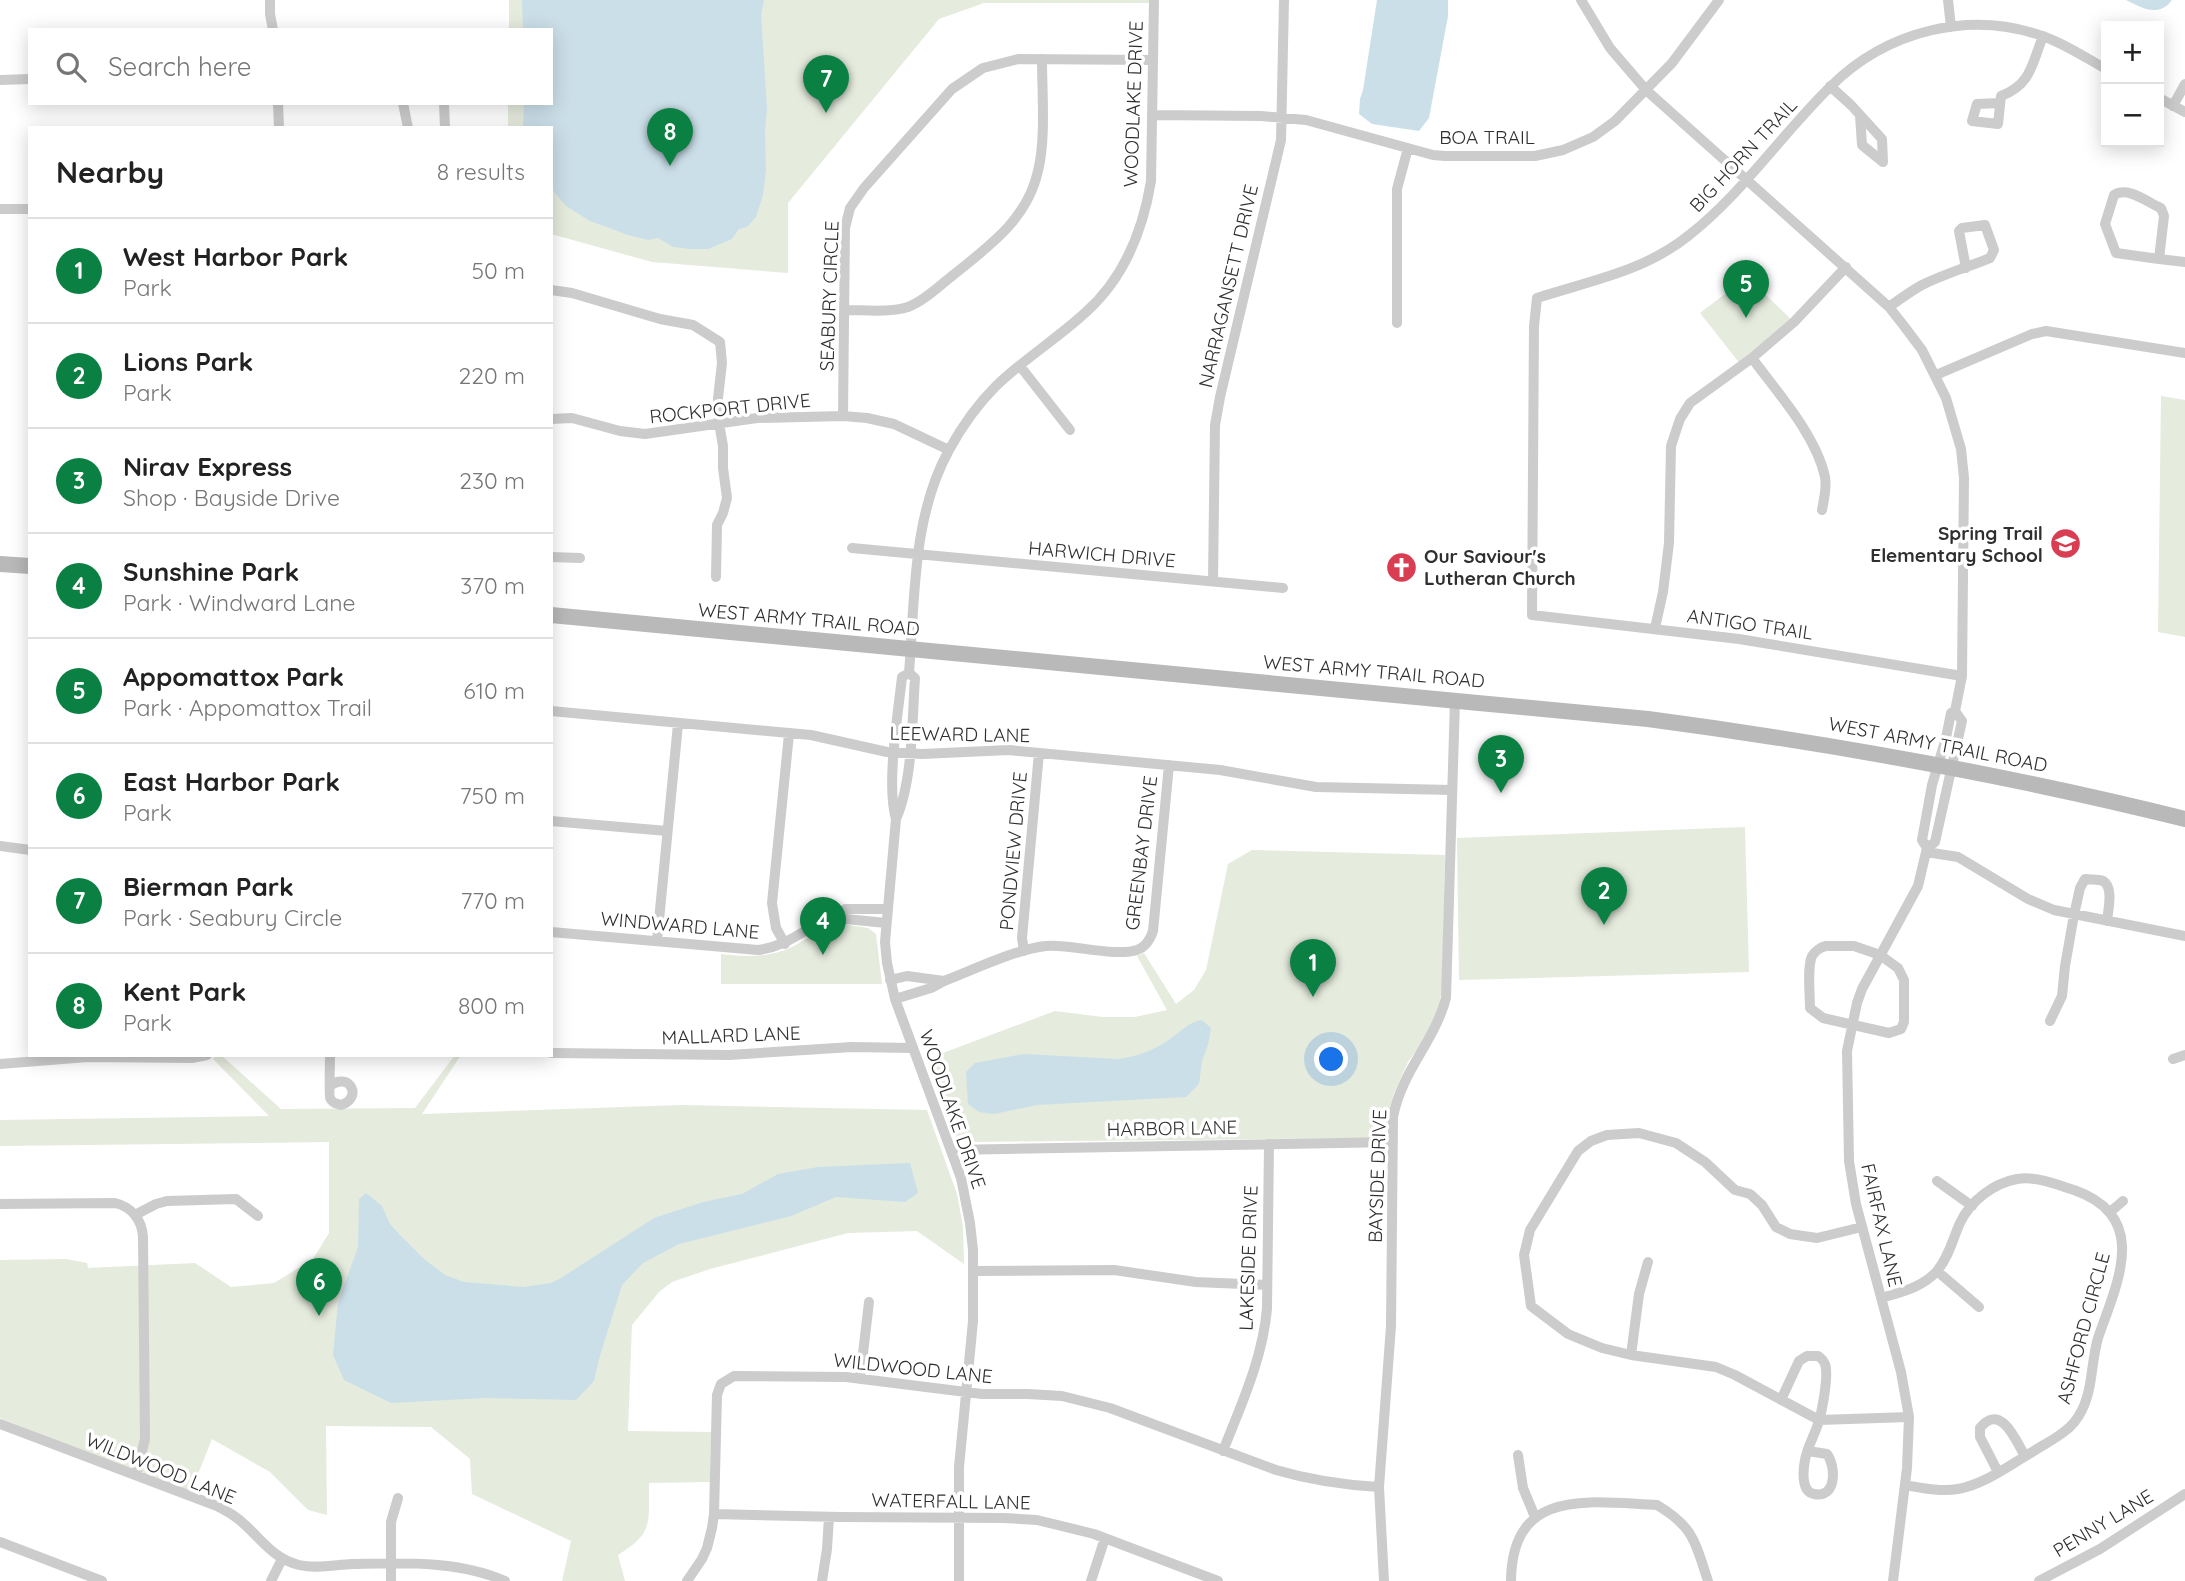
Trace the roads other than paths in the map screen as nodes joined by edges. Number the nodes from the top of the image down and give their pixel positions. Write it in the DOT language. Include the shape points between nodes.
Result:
graph roads {
  1 [pos="270,0"];
  2 [pos="1154,0"];
  3 [pos="1284,0"];
  4 [pos="1581,0"];
  5 [pos="1719,0"];
  6 [pos="1948,0"];
  7 [pos="1951,27"];
  8 [pos="273,28"];
  9 [pos="2043,36"];
  10 [pos="1042,59"];
  11 [pos="1153,60"];
  12 [pos="2101,66"];
  13 [pos="28,79"];
  14 [pos="0,80"];
  15 [pos="2185,84"];
  16 [pos="1830,86"];
  17 [pos="1646,90"];
  18 [pos="2164,101"];
  19 [pos="2000,103"];
  20 [pos="278,105"];
  21 [pos="404,105"];
  22 [pos="444,105"];
  23 [pos="2173,106"];
  24 [pos="2185,112"];
  25 [pos="1860,114"];
  26 [pos="1153,115"];
  27 [pos="1283,118"];
  28 [pos="279,126"];
  29 [pos="408,126"];
  30 [pos="445,126"];
  31 [pos="1408,148"];
  32 [pos="1747,180"];
  33 [pos="0,209"];
  34 [pos="28,209"];
  35 [pos="2159,259"];
  36 [pos="2185,262"];
  37 [pos="1846,267"];
  38 [pos="1966,268"];
  39 [pos="553,289"];
  40 [pos="1889,307"];
  41 [pos="844,310"];
  42 [pos="1397,323"];
  43 [pos="2185,353"];
  44 [pos="1752,358"];
  45 [pos="1020,366"];
  46 [pos="1936,375"];
  47 [pos="843,416"];
  48 [pos="553,419"];
  49 [pos="719,423"];
  50 [pos="1070,430"];
  51 [pos="949,450"];
  52 [pos="1822,510"];
  53 [pos="852,548"];
  54 [pos="919,555"];
  55 [pos="553,557"];
  56 [pos="580,558"];
  57 [pos="0,564"];
  58 [pos="28,566"];
  59 [pos="716,577"];
  60 [pos="1213,582"];
  61 [pos="1283,588"];
  62 [pos="553,615"];
  63 [pos="1532,615"];
  64 [pos="1655,628"];
  65 [pos="911,649"];
  66 [pos="909,673"];
  67 [pos="1962,676"];
  68 [pos="1454,700"];
  69 [pos="553,711"];
  70 [pos="678,723"];
  71 [pos="789,734"];
  72 [pos="895,752"];
  73 [pos="909,753"];
  74 [pos="1039,753"];
  75 [pos="1169,765"];
  76 [pos="1945,766"];
  77 [pos="1452,790"];
  78 [pos="896,818"];
  79 [pos="2185,819"];
  80 [pos="553,821"];
  81 [pos="667,831"];
  82 [pos="0,846"];
  83 [pos="28,850"];
  84 [pos="1926,850"];
  85 [pos="888,909"];
  86 [pos="840,915"];
  87 [pos="2074,915"];
  88 [pos="2107,921"];
  89 [pos="886,923"];
  90 [pos="553,932"];
  91 [pos="2185,936"];
  92 [pos="657,941"];
  93 [pos="785,944"];
  94 [pos="1024,951"];
  95 [pos="1880,955"];
  96 [pos="890,980"];
  97 [pos="944,981"];
  98 [pos="895,999"];
  99 [pos="2050,1021"];
  100 [pos="1852,1023"];
  101 [pos="912,1048"];
  102 [pos="553,1053"];
  103 [pos="2185,1055"];
  104 [pos="94,1057"];
  105 [pos="150,1057"];
  106 [pos="197,1057"];
  107 [pos="330,1057"];
  108 [pos="2173,1059"];
  109 [pos="0,1064"];
  110 [pos="331,1085"];
  111 [pos="1393,1142"];
  112 [pos="1269,1144"];
  113 [pos="951,1150"];
  114 [pos="1937,1181"];
  115 [pos="2123,1201"];
  116 [pos="0,1204"];
  117 [pos="1972,1206"];
  118 [pos="2110,1212"];
  119 [pos="135,1215"];
  120 [pos="258,1216"];
  121 [pos="1862,1227"];
  122 [pos="1648,1262"];
  123 [pos="973,1271"];
  124 [pos="1937,1271"];
  125 [pos="1267,1285"];
  126 [pos="1881,1298"];
  127 [pos="869,1302"];
  128 [pos="1979,1307"];
  129 [pos="1631,1355"];
  130 [pos="860,1379"];
  131 [pos="966,1393"];
  132 [pos="1781,1400"];
  133 [pos="1909,1417"];
  134 [pos="1819,1420"];
  135 [pos="0,1424"];
  136 [pos="1223,1451"];
  137 [pos="1808,1451"];
  138 [pos="1518,1455"];
  139 [pos="2025,1456"];
  140 [pos="1998,1472"];
  141 [pos="136,1475"];
  142 [pos="1905,1485"];
  143 [pos="1379,1487"];
  144 [pos="2185,1494"];
  145 [pos="398,1498"];
  146 [pos="714,1514"];
  147 [pos="829,1517"];
  148 [pos="1535,1517"];
  149 [pos="959,1518"];
  150 [pos="1105,1538"];
  151 [pos="0,1542"];
  152 [pos="282,1559"];
  153 [pos="391,1565"];
  154 [pos="102,1581"];
  155 [pos="271,1581"];
  156 [pos="391,1581"];
  157 [pos="505,1581"];
  158 [pos="687,1581"];
  159 [pos="822,1581"];
  160 [pos="959,1581"];
  161 [pos="1091,1581"];
  162 [pos="1218,1581"];
  163 [pos="1384,1581"];
  164 [pos="1511,1581"];
  165 [pos="1708,1581"];
  166 [pos="1893,1581"];
  167 [pos="2039,1581"];
  1 -- 8 [label="street"];
  2 -- 11 [label="street, WOODLAKE DRIVE"];
  3 -- 27 [label="street, NARRAGANSETT DRIVE"];
  4 -- 17 [label="street, FAIRFAX LANE" via="1605,41"];
  5 -- 17 [label="street, BOA TRAIL" via="1679,55"];
  6 -- 7 [label="street"];
  7 -- 9 [label="street, BIG HORN TRAIL" via="2002,26"];
  7 -- 16 [label="street, BIG HORN TRAIL" via="1891,43"];
  9 -- 12 [label="street, BIG HORN TRAIL"];
  9 -- 19 [label="street" via="2028,77 2015,91 2001,96"];
  10 -- 11 [label="street, SEABURY CIRCLE"];
  10 -- 41 [label="street, SEABURY CIRCLE" via="1001,62 969,76 952,89 864,188 846,218"];
  10 -- 41 [label="street" via="1041,159 1035,185 1020,214 1003,235 912,305 894,310"];
  11 -- 26 [label="street, WOODLAKE DRIVE"];
  13 -- 14 [label="street"];
  15 -- 23 [label="street"];
  16 -- 25 [label="street"];
  16 -- 32 [label="street, BIG HORN TRAIL"];
  17 -- 31 [label="street, BOA TRAIL" via="1604,130 1553,153 1445,156"];
  17 -- 32 [label="street, FAIRFAX LANE"];
  18 -- 23 [label="street"];
  20 -- 28 [label="street"];
  21 -- 29 [label="street"];
  22 -- 30 [label="street"];
  23 -- 24 [label="street"];
  26 -- 27 [label="street, BOA TRAIL"];
  26 -- 45 [label="street, WOODLAKE DRIVE" via="1147,204 1125,262 1088,311"];
  27 -- 31 [label="street, BOA TRAIL" via="1319,123"];
  27 -- 60 [label="street, NARRAGANSETT DRIVE" via="1217,412"];
  31 -- 42 [label="street" via="1397,189"];
  32 -- 37 [label="street, FAIRFAX LANE"];
  32 -- 63 [label="street, BIG HORN TRAIL" via="1710,218 1664,252 1610,277 1537,298"];
  33 -- 34 [label="street"];
  35 -- 35 [label="street" via="2161,208 2126,191 2114,195 2105,224 2116,253"];
  35 -- 36 [label="street"];
  37 -- 40 [label="street, FAIRFAX LANE"];
  37 -- 44 [label="street"];
  38 -- 40 [label="street" via="1923,285"];
  39 -- 49 [label="street" via="693,325 720,342"];
  40 -- 46 [label="street, FAIRFAX LANE"];
  41 -- 47 [label="street, SEABURY CIRCLE"];
  43 -- 46 [label="street" via="2046,331"];
  44 -- 52 [label="street" via="1800,425 1818,459 1825,478"];
  44 -- 64 [label="street" via="1690,403 1676,428 1671,446 1667,561"];
  45 -- 50 [label="street"];
  45 -- 51 [label="street, WOODLAKE DRIVE" via="995,387"];
  46 -- 67 [label="street, FAIRFAX LANE" via="1956,426 1964,478"];
  47 -- 49 [label="street, ROCKPORT DRIVE"];
  47 -- 51 [label="street, ROCKPORT DRIVE" via="894,424"];
  48 -- 49 [label="street, ROCKPORT DRIVE" via="572,418 637,434"];
  49 -- 59 [label="street" via="727,498 717,525"];
  51 -- 54 [label="street, WOODLAKE DRIVE" via="929,499"];
  53 -- 54 [label="street, HARWICH DRIVE"];
  54 -- 60 [label="street, HARWICH DRIVE"];
  54 -- 65 [label="street, WOODLAKE DRIVE"];
  55 -- 56 [label="street"];
  57 -- 58 [label="main road"];
  60 -- 61 [label="street, HARWICH DRIVE"];
  62 -- 65 [label="main road, WEST ARMY TRAIL ROAD"];
  63 -- 64 [label="street, ANTIGO TRAIL"];
  64 -- 67 [label="street, ANTIGO TRAIL"];
  65 -- 66 [label="street, WOODLAKE DRIVE"];
  65 -- 68 [label="main road, WEST ARMY TRAIL ROAD"];
  66 -- 72 [label="street, WOODLAKE DRIVE" via="902,677"];
  66 -- 73 [label="street, WOODLAKE DRIVE" via="915,678"];
  67 -- 76 [label="street, FAIRFAX LANE" via="1955,711 1962,721"];
  68 -- 76 [label="main road, WEST ARMY TRAIL ROAD" via="1737,731"];
  68 -- 77 [label="street, BAYSIDE DRIVE"];
  69 -- 70 [label="street, LEEWARD LANE"];
  70 -- 71 [label="street, LEEWARD LANE"];
  70 -- 81 [label="street"];
  71 -- 72 [label="street, LEEWARD LANE"];
  71 -- 93 [label="street" via="772,902 775,928"];
  72 -- 73 [label="street, LEEWARD LANE"];
  72 -- 78 [label="street, WOODLAKE DRIVE" via="892,806"];
  73 -- 74 [label="street, LEEWARD LANE"];
  73 -- 78 [label="street, WOODLAKE DRIVE"];
  74 -- 75 [label="street, LEEWARD LANE"];
  74 -- 94 [label="street, PONDVIEW DRIVE"];
  75 -- 77 [label="street, LEEWARD LANE" via="1316,787"];
  75 -- 94 [label="street, GREENBAY DRIVE" via="1153,930 1147,944 1125,952 1057,946"];
  76 -- 79 [label="main road, WEST ARMY TRAIL ROAD"];
  76 -- 84 [label="street, FAIRFAX LANE" via="1935,842"];
  77 -- 111 [label="street, BAYSIDE DRIVE" via="1446,998 1436,1028 1400,1090"];
  78 -- 85 [label="street, WOODLAKE DRIVE"];
  80 -- 81 [label="street"];
  81 -- 92 [label="street"];
  82 -- 83 [label="street"];
  84 -- 87 [label="street" via="1958,857 2028,899"];
  84 -- 95 [label="street, FAIRFAX LANE" via="1917,886"];
  85 -- 86 [label="street, WINDWARD LANE" via="845,909"];
  85 -- 89 [label="street, WOODLAKE DRIVE"];
  86 -- 89 [label="street"];
  86 -- 93 [label="street, WINDWARD LANE"];
  87 -- 88 [label="street"];
  87 -- 88 [label="street" via="2085,879 2099,880 2109,888"];
  87 -- 99 [label="street" via="2062,996"];
  88 -- 91 [label="street"];
  89 -- 96 [label="street, WOODLAKE DRIVE"];
  90 -- 92 [label="street, WINDWARD LANE"];
  92 -- 93 [label="street, WINDWARD LANE" via="747,951"];
  94 -- 97 [label="street, GREENBAY DRIVE"];
  95 -- 100 [label="street, FAIRFAX LANE" via="1862,989"];
  95 -- 100 [label="street" via="1898,968 1903,980 1905,1021 1901,1029 1889,1033"];
  95 -- 100 [label="street" via="1854,946 1821,947 1812,956 1810,1008 1823,1018"];
  96 -- 97 [label="street, GREENBAY DRIVE" via="907,976"];
  96 -- 98 [label="street, WOODLAKE DRIVE"];
  97 -- 98 [label="street, GREENBAY DRIVE"];
  98 -- 101 [label="street, WOODLAKE DRIVE"];
  100 -- 121 [label="street, FAIRFAX LANE" via="1846,1069 1848,1142"];
  101 -- 102 [label="street, MALLARD LANE" via="729,1055"];
  101 -- 113 [label="street, WOODLAKE DRIVE"];
  103 -- 108 [label="street"];
  104 -- 109 [label="street"];
  105 -- 106 [label="street"];
  107 -- 110 [label="street"];
  111 -- 112 [label="street, HARBOR LANE"];
  111 -- 143 [label="street, BAYSIDE DRIVE" via="1391,1326"];
  112 -- 113 [label="street, HARBOR LANE"];
  112 -- 125 [label="street, LAKESIDE DRIVE"];
  113 -- 123 [label="street, WOODLAKE DRIVE" via="969,1214"];
  114 -- 117 [label="street"];
  115 -- 118 [label="street"];
  116 -- 119 [label="street" via="115,1203"];
  117 -- 118 [label="street" via="1990,1189 2032,1178 2080,1192"];
  117 -- 124 [label="street"];
  118 -- 139 [label="street, ASHFORD CIRCLE" via="2122,1238 2123,1259 2096,1346 2087,1398 2067,1429"];
  119 -- 120 [label="street" via="167,1201 236,1199"];
  119 -- 141 [label="street" via="143,1237 145,1439"];
  121 -- 126 [label="street, FAIRFAX LANE"];
  121 -- 129 [label="street" via="1817,1238 1790,1234 1776,1227 1750,1194 1735,1190 1676,1143 1625,1133 1591,1141 1567,1166 1527,1239 1524,1261 1531,1306 1568,1334"];
  122 -- 129 [label="street"];
  123 -- 125 [label="street" via="1114,1270 1196,1282"];
  123 -- 131 [label="street, WOODLAKE DRIVE"];
  124 -- 126 [label="street" via="1914,1288"];
  124 -- 128 [label="street"];
  125 -- 136 [label="street, LAKESIDE DRIVE" via="1260,1347"];
  126 -- 133 [label="street, FAIRFAX LANE"];
  127 -- 130 [label="street"];
  129 -- 132 [label="street" via="1716,1367"];
  130 -- 131 [label="street, WILDWOOD LANE"];
  130 -- 146 [label="street, WILDWOOD LANE" via="743,1375 725,1380 717,1395"];
  131 -- 136 [label="street, WILDWOOD LANE" via="1083,1399"];
  131 -- 149 [label="street, WOODLAKE DRIVE" via="958,1467"];
  132 -- 134 [label="street"];
  132 -- 134 [label="street" via="1799,1361 1818,1356 1826,1370"];
  133 -- 134 [label="street"];
  133 -- 142 [label="street, FAIRFAX LANE"];
  134 -- 137 [label="street"];
  135 -- 141 [label="street, WILDWOOD LANE"];
  136 -- 143 [label="street, WILDWOOD LANE" via="1302,1477"];
  138 -- 148 [label="street" via="1522,1488"];
  139 -- 140 [label="street, ASHFORD CIRCLE"];
  139 -- 140 [label="street" via="2004,1423 1989,1421 1980,1428 1980,1437"];
  140 -- 142 [label="street, ASHFORD CIRCLE" via="1958,1489"];
  141 -- 152 [label="street, WILDWOOD LANE" via="228,1512"];
  142 -- 166 [label="street, FAIRFAX LANE"];
  143 -- 163 [label="street, BAYSIDE DRIVE"];
  144 -- 167 [label="street, PENNY LANE" via="2100,1549"];
  145 -- 153 [label="street" via="391,1522"];
  146 -- 147 [label="street, WATERFALL LANE"];
  146 -- 158 [label="street, WILDWOOD LANE" via="707,1548"];
  147 -- 149 [label="street, WATERFALL LANE"];
  147 -- 159 [label="street"];
  148 -- 164 [label="street" via="1515,1544"];
  148 -- 165 [label="street" via="1568,1504 1657,1505 1678,1518 1692,1536"];
  149 -- 150 [label="street, WATERFALL LANE" via="1037,1520"];
  149 -- 160 [label="street, WOODLAKE DRIVE"];
  150 -- 161 [label="street"];
  150 -- 162 [label="street, WATERFALL LANE"];
  151 -- 154 [label="street"];
  152 -- 153 [label="street, WILDWOOD LANE" via="314,1567"];
  152 -- 155 [label="street"];
  153 -- 156 [label="street"];
  153 -- 157 [label="street, WILDWOOD LANE" via="466,1568"];
}
